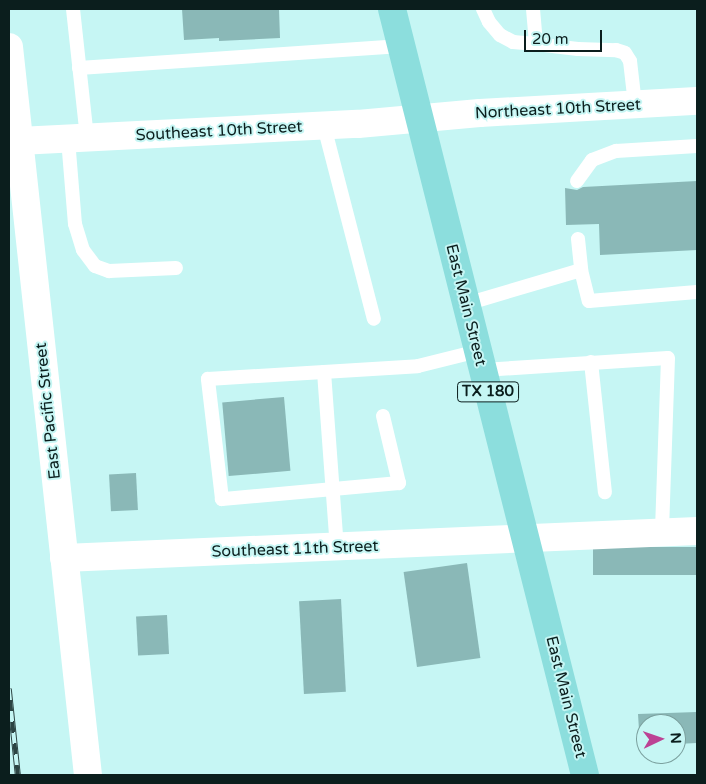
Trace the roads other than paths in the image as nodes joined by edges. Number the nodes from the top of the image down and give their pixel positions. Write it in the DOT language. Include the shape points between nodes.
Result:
graph roads {
  1 [pos="73,9"];
  2 [pos="392,9"];
  3 [pos="483,9"];
  4 [pos="533,9"];
  5 [pos="536,44"];
  6 [pos="401,46"];
  7 [pos="9,48"];
  8 [pos="80,68"];
  9 [pos="697,101"];
  10 [pos="635,104"];
  11 [pos="419,118"];
  12 [pos="324,126"];
  13 [pos="78,138"];
  14 [pos="19,141"];
  15 [pos="697,146"];
  16 [pos="577,181"];
  17 [pos="578,239"];
  18 [pos="176,268"];
  19 [pos="581,270"];
  20 [pos="697,292"];
  21 [pos="466,304"];
  22 [pos="374,319"];
  23 [pos="480,360"];
  24 [pos="590,362"];
  25 [pos="324,372"];
  26 [pos="383,416"];
  27 [pos="334,489"];
  28 [pos="605,492"];
  29 [pos="697,531"];
  30 [pos="662,532"];
  31 [pos="526,539"];
  32 [pos="337,547"];
  33 [pos="64,558"];
  34 [pos="88,775"];
  35 [pos="585,775"];
  1 -- 8 [label="lane"];
  2 -- 6 [label="main road, East Main Street / TX 180"];
  3 -- 5 [label="lane" via="500,35 512,42"];
  4 -- 5 [label="lane"];
  5 -- 10 [label="lane" via="625,53 630,61"];
  6 -- 8 [label="lane"];
  6 -- 11 [label="main road, East Main Street / TX 180"];
  7 -- 14 [label="street, East Pacific Street"];
  8 -- 13 [label="lane"];
  9 -- 10 [label="street, Northeast 10th Street"];
  10 -- 11 [label="street, Northeast 10th Street"];
  11 -- 12 [label="street, Southeast 10th Street"];
  11 -- 21 [label="main road, East Main Street / TX 180"];
  12 -- 13 [label="street, Southeast 10th Street"];
  12 -- 22 [label="lane"];
  13 -- 14 [label="street, Southeast 10th Street"];
  13 -- 18 [label="lane" via="75,224 83,250 95,266 109,272"];
  14 -- 33 [label="street, East Pacific Street"];
  15 -- 16 [label="lane" via="616,150 592,160"];
  17 -- 19 [label="lane"];
  19 -- 20 [label="lane" via="589,301"];
  19 -- 21 [label="lane"];
  21 -- 23 [label="main road, East Main Street / TX 180"];
  23 -- 24 [label="lane"];
  23 -- 25 [label="lane"];
  23 -- 31 [label="main road, East Main Street / TX 180"];
  24 -- 28 [label="lane"];
  24 -- 30 [label="lane" via="668,358"];
  25 -- 27 [label="lane"];
  25 -- 27 [label="lane" via="208,379 222,499"];
  26 -- 27 [label="lane" via="399,483"];
  27 -- 32 [label="lane"];
  29 -- 30 [label="street, Southeast 11th Street"];
  30 -- 31 [label="street, Southeast 11th Street"];
  31 -- 32 [label="street, Southeast 11th Street"];
  31 -- 35 [label="main road, East Main Street / TX 180"];
  32 -- 33 [label="street, Southeast 11th Street"];
  33 -- 34 [label="street, East Pacific Street"];
}
